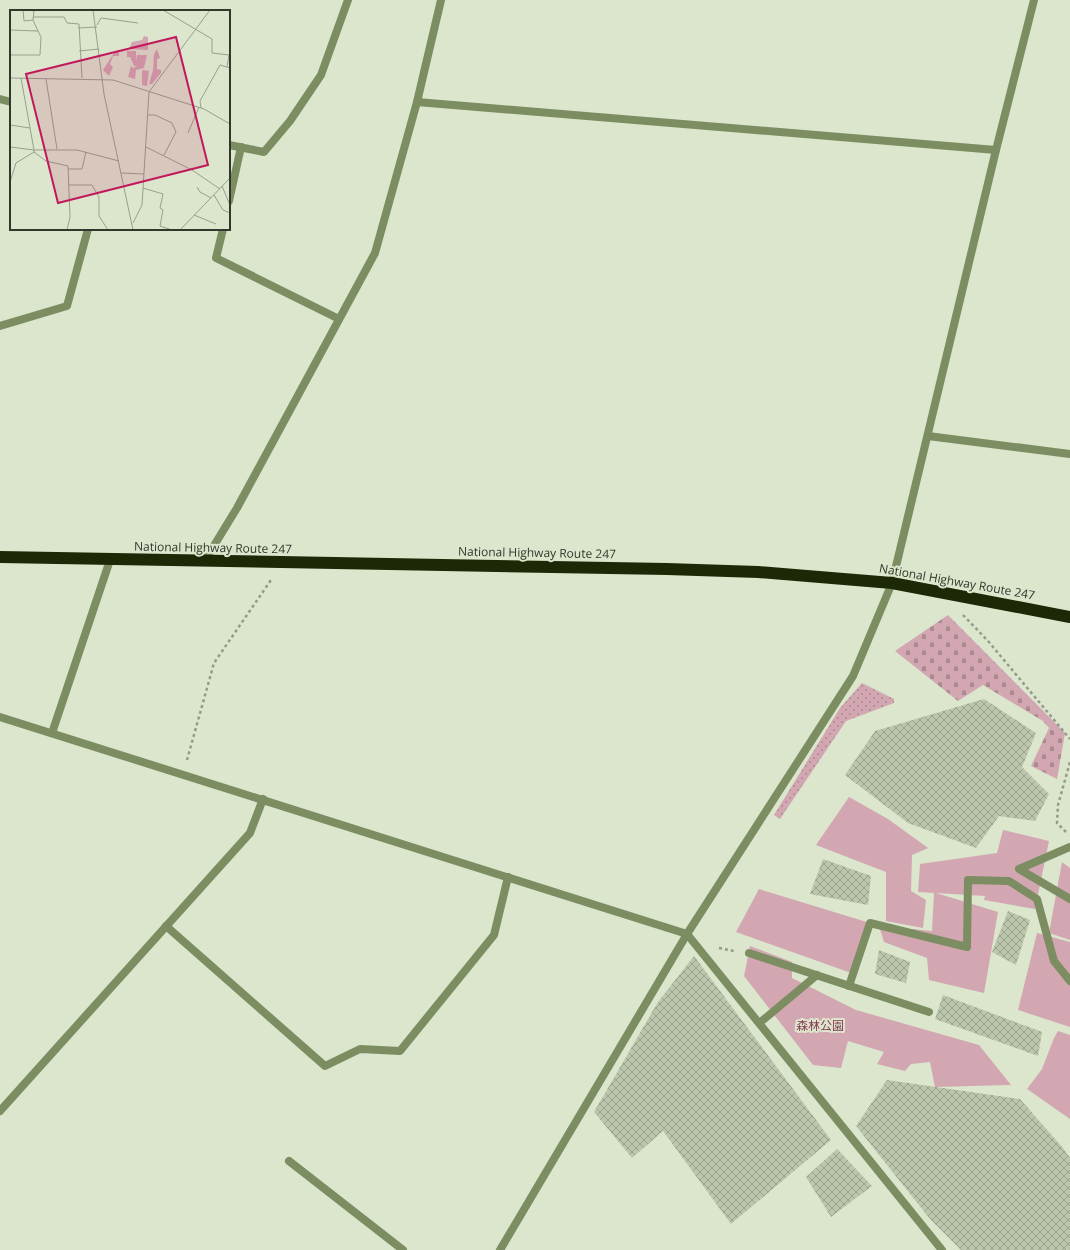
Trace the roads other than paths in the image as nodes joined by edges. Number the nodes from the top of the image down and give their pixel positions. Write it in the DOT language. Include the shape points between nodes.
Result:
graph roads {
  1 [pos="348,0"];
  2 [pos="442,0"];
  3 [pos="1034,0"];
  4 [pos="0,99"];
  5 [pos="10,102"];
  6 [pos="417,102"];
  7 [pos="230,145"];
  8 [pos="241,147"];
  9 [pos="996,150"];
  10 [pos="230,196"];
  11 [pos="88,230"];
  12 [pos="223,230"];
  13 [pos="339,319"];
  14 [pos="0,326"];
  15 [pos="928,436"];
  16 [pos="1070,454"];
  17 [pos="0,558"];
  18 [pos="110,560"];
  19 [pos="204,562"];
  20 [pos="892,583"];
  21 [pos="1070,617"];
  22 [pos="0,717"];
  23 [pos="52,733"];
  24 [pos="263,799"];
  25 [pos="1070,847"];
  26 [pos="508,877"];
  27 [pos="1070,899"];
  28 [pos="166,926"];
  29 [pos="687,934"];
  30 [pos="749,953"];
  31 [pos="817,976"];
  32 [pos="1070,981"];
  33 [pos="849,986"];
  34 [pos="929,1012"];
  35 [pos="763,1020"];
  36 [pos="0,1111"];
  37 [pos="289,1161"];
  38 [pos="403,1250"];
  39 [pos="500,1250"];
  40 [pos="942,1250"];
  1 -- 8 [label="street" via="321,75 290,121 264,152"];
  2 -- 6 [label="street"];
  3 -- 9 [label="street"];
  4 -- 5 [label="street"];
  6 -- 9 [label="street"];
  6 -- 13 [label="street" via="375,253"];
  7 -- 8 [label="street"];
  8 -- 10 [label="street"];
  9 -- 15 [label="street"];
  11 -- 14 [label="street" via="67,306"];
  12 -- 13 [label="street" via="216,258"];
  13 -- 19 [label="street" via="237,508"];
  15 -- 16 [label="street"];
  15 -- 20 [label="street"];
  17 -- 18 [label="highway, National Highway Route 247"];
  18 -- 19 [label="highway, National Highway Route 247"];
  18 -- 23 [label="street"];
  19 -- 20 [label="highway, National Highway Route 247" via="666,569 758,572"];
  20 -- 21 [label="highway, National Highway Route 247"];
  20 -- 29 [label="street" via="853,676"];
  22 -- 23 [label="street"];
  23 -- 24 [label="street"];
  24 -- 26 [label="street"];
  24 -- 28 [label="street" via="250,833"];
  25 -- 27 [label="street" via="1020,869"];
  26 -- 28 [label="street" via="494,935 400,1050 360,1049 325,1066"];
  26 -- 29 [label="street"];
  28 -- 36 [label="street"];
  29 -- 39 [label="street"];
  29 -- 40 [label="street"];
  30 -- 31 [label="street"];
  31 -- 33 [label="street"];
  31 -- 35 [label="street"];
  32 -- 33 [label="street" via="1054,961 1037,899 1009,881 968,880 967,946 870,923"];
  33 -- 34 [label="street"];
  37 -- 38 [label="street"];
}
